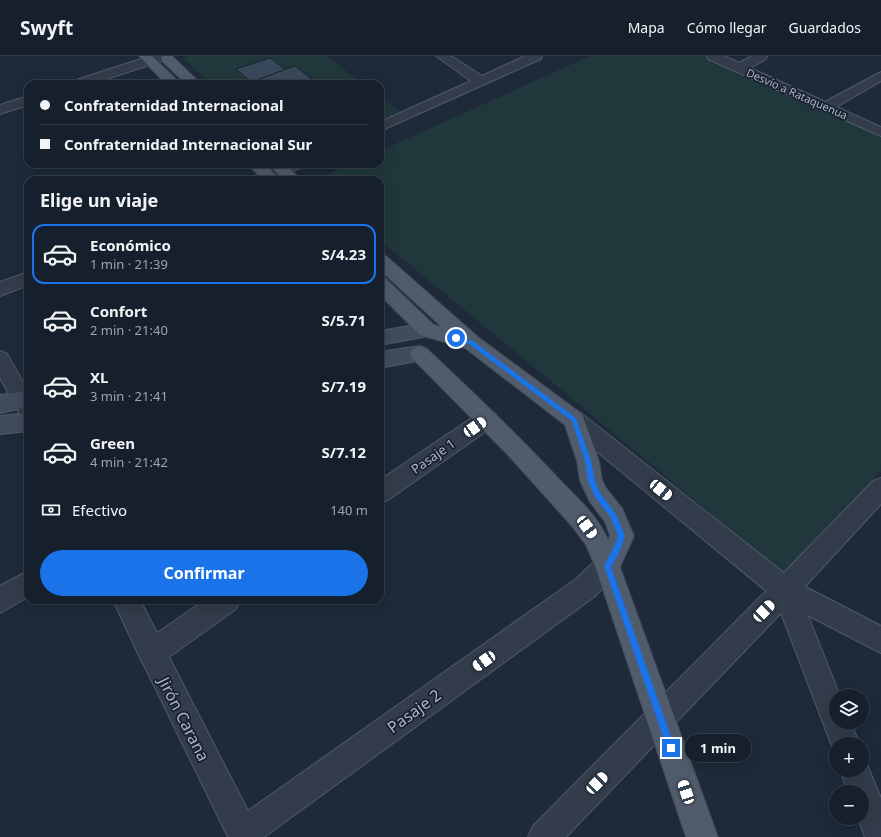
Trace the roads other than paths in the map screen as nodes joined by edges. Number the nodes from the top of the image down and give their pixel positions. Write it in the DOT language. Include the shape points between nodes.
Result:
graph roads {
  1 [pos="164,56"];
  2 [pos="442,56"];
  3 [pos="536,56"];
  4 [pos="713,56"];
  5 [pos="761,56"];
  6 [pos="147,58"];
  7 [pos="740,68"];
  8 [pos="881,76"];
  9 [pos="89,80"];
  10 [pos="170,80"];
  11 [pos="190,80"];
  12 [pos="480,81"];
  13 [pos="24,101"];
  14 [pos="826,107"];
  15 [pos="0,110"];
  16 [pos="384,125"];
  17 [pos="881,132"];
  18 [pos="266,168"];
  19 [pos="278,173"];
  20 [pos="384,264"];
  21 [pos="24,280"];
  22 [pos="384,288"];
  23 [pos="0,289"];
  24 [pos="427,330"];
  25 [pos="384,337"];
  26 [pos="471,342"];
  27 [pos="420,354"];
  28 [pos="384,359"];
  29 [pos="0,360"];
  30 [pos="24,400"];
  31 [pos="24,403"];
  32 [pos="0,404"];
  33 [pos="486,419"];
  34 [pos="574,420"];
  35 [pos="24,423"];
  36 [pos="0,426"];
  37 [pos="881,488"];
  38 [pos="384,490"];
  39 [pos="607,566"];
  40 [pos="24,585"];
  41 [pos="785,590"];
  42 [pos="0,600"];
  43 [pos="128,604"];
  44 [pos="221,604"];
  45 [pos="881,640"];
  46 [pos="151,653"];
  47 [pos="829,703"];
  48 [pos="660,718"];
  49 [pos="858,777"];
  50 [pos="243,835"];
  51 [pos="544,837"];
  52 [pos="702,837"];
  53 [pos="881,837"];
  1 -- 6 [label="street"];
  1 -- 11 [label="main road"];
  2 -- 12 [label="street"];
  3 -- 12 [label="street"];
  4 -- 7 [label="street, Desvío a Rataquenua"];
  5 -- 7 [label="street"];
  6 -- 9 [label="street"];
  6 -- 10 [label="main road"];
  7 -- 14 [label="street, Desvío a Rataquenua"];
  8 -- 14 [label="street"];
  12 -- 16 [label="street"];
  13 -- 15 [label="street"];
  14 -- 17 [label="street, Desvío a Rataquenua"];
  18 -- 19 [label="main road"];
  20 -- 26 [label="main road"];
  21 -- 23 [label="street"];
  22 -- 24 [label="main road"];
  24 -- 25 [label="main road"];
  24 -- 26 [label="main road"];
  26 -- 27 [label="main road"];
  26 -- 34 [label="main road"];
  27 -- 28 [label="main road"];
  27 -- 33 [label="main road"];
  29 -- 30 [label="street"];
  31 -- 32 [label="main road"];
  33 -- 38 [label="street, Pasaje 1"];
  33 -- 39 [label="main road" via="579,517 595,538"];
  34 -- 39 [label="main road" via="588,461 591,481 614,516 622,536"];
  34 -- 41 [label="street"];
  35 -- 36 [label="main road"];
  37 -- 41 [label="street"];
  39 -- 48 [label="main road"];
  39 -- 50 [label="street, Pasaje 2" via="585,588"];
  40 -- 42 [label="street"];
  41 -- 45 [label="street"];
  41 -- 47 [label="street"];
  41 -- 48 [label="street"];
  43 -- 46 [label="street, Jirón Carana"];
  44 -- 46 [label="street"];
  46 -- 50 [label="street, Jirón Carana"];
  48 -- 51 [label="street"];
  48 -- 52 [label="main road"];
  49 -- 53 [label="street"];
}
